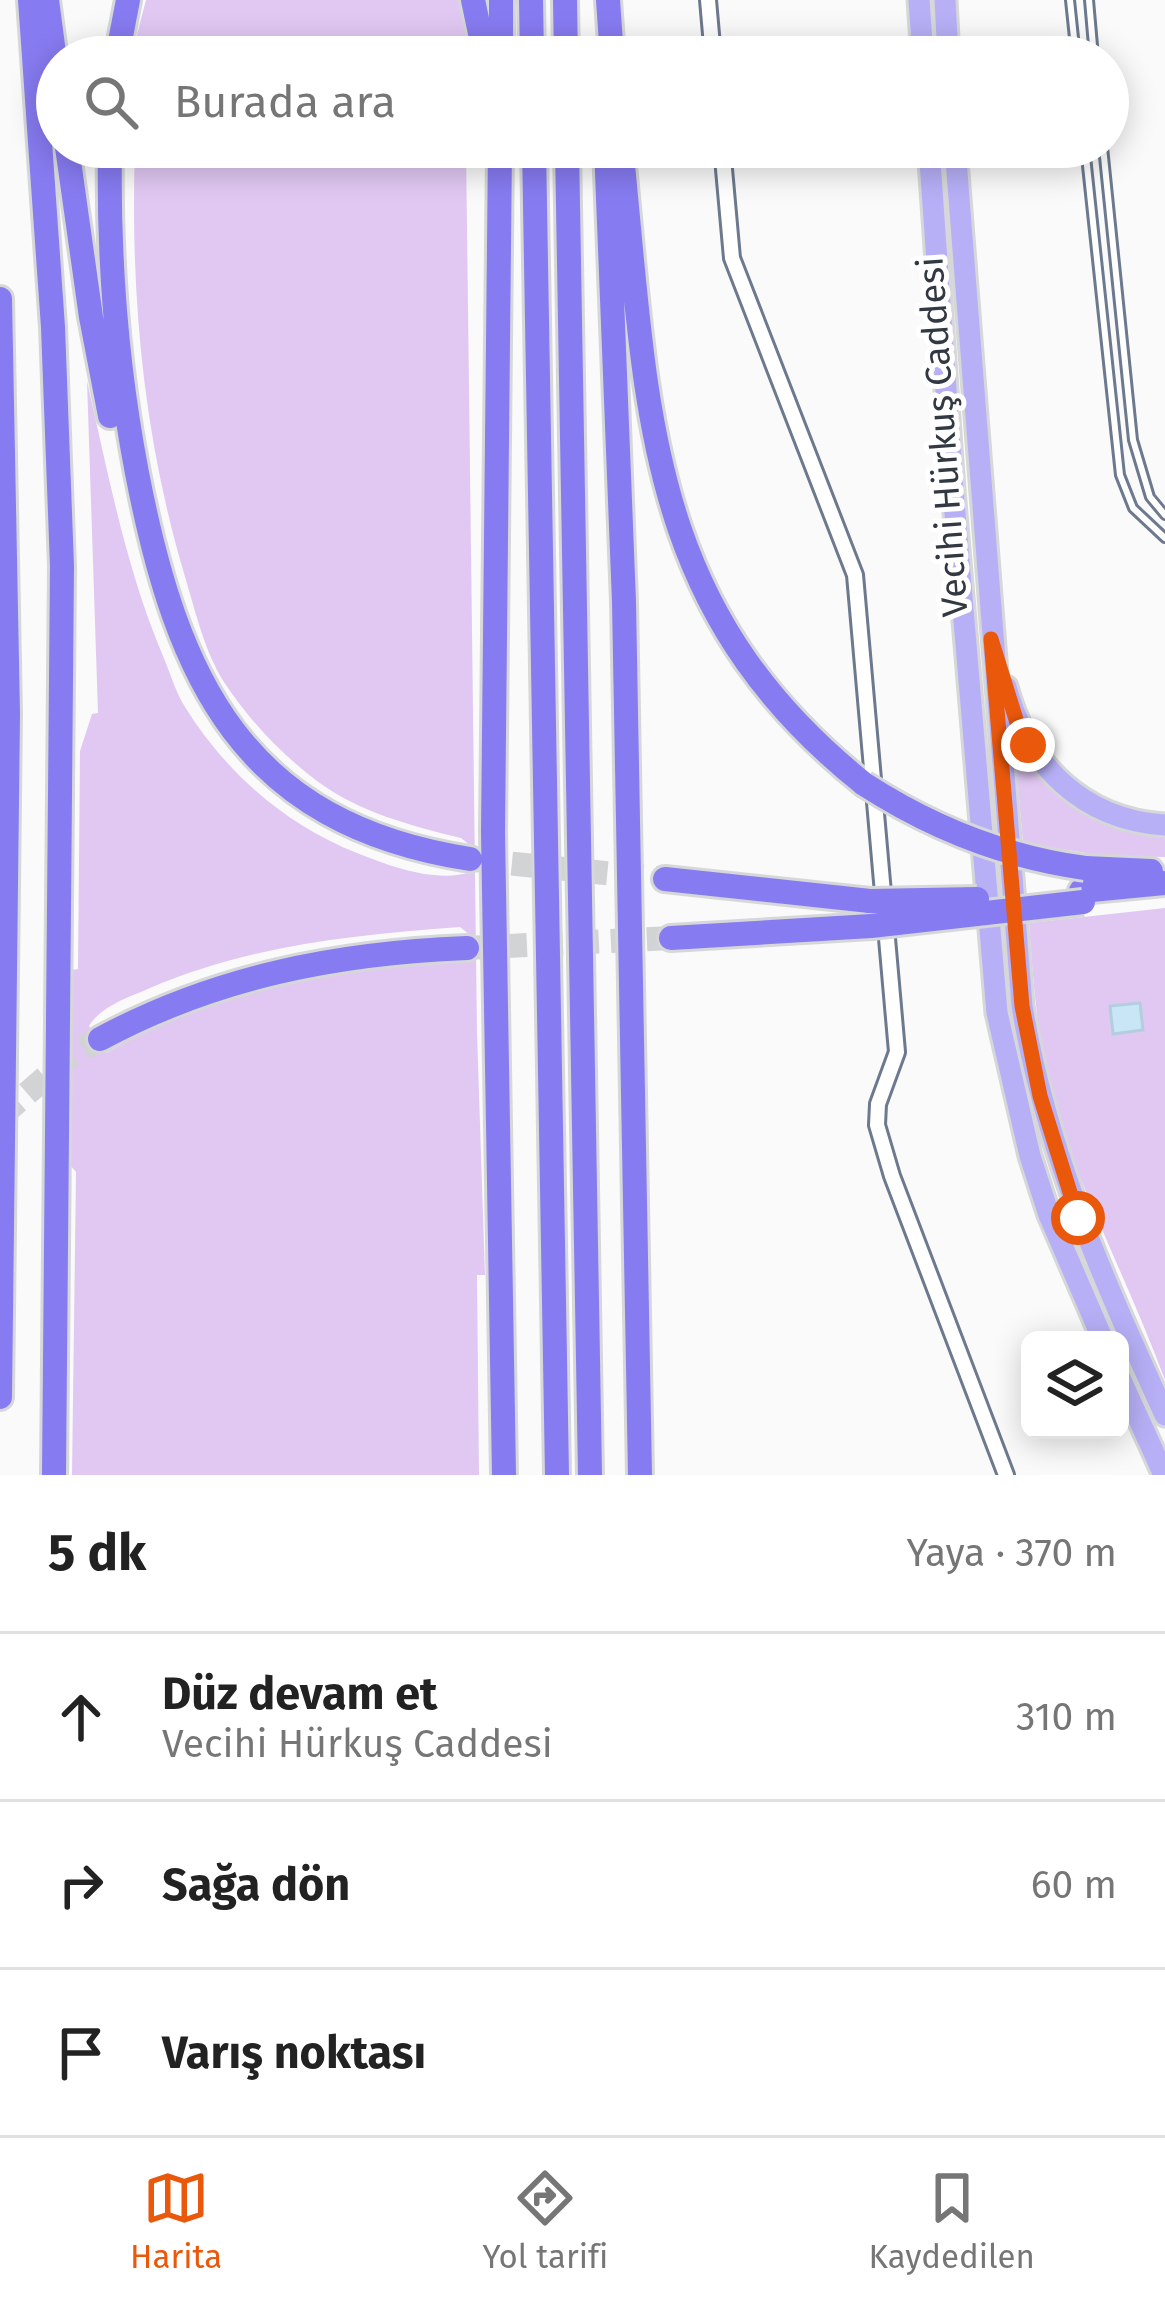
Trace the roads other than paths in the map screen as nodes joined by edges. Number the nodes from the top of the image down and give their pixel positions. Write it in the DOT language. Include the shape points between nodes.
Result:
graph roads {
  1 [pos="30,0"];
  2 [pos="47,0"];
  3 [pos="128,0"];
  4 [pos="473,0"];
  5 [pos="501,0"];
  6 [pos="532,0"];
  7 [pos="565,0"];
  8 [pos="604,0"];
  9 [pos="708,0"];
  10 [pos="919,0"];
  11 [pos="944,0"];
  12 [pos="1089,1"];
  13 [pos="1070,2"];
  14 [pos="52,36"];
  15 [pos="121,36"];
  16 [pos="481,36"];
  17 [pos="501,36"];
  18 [pos="532,36"];
  19 [pos="566,36"];
  20 [pos="603,36"];
  21 [pos="609,36"];
  22 [pos="711,36"];
  23 [pos="922,36"];
  24 [pos="947,36"];
  25 [pos="1074,36"];
  26 [pos="1092,36"];
  27 [pos="36,85"];
  28 [pos="42,168"];
  29 [pos="70,168"];
  30 [pos="110,168"];
  31 [pos="490,168"];
  32 [pos="500,168"];
  33 [pos="534,168"];
  34 [pos="567,168"];
  35 [pos="607,168"];
  36 [pos="623,168"];
  37 [pos="724,168"];
  38 [pos="930,168"];
  39 [pos="957,168"];
  40 [pos="1086,168"];
  41 [pos="1105,168"];
  42 [pos="499,226"];
  43 [pos="0,299"];
  44 [pos="1165,515"];
  45 [pos="1165,538"];
  46 [pos="991,639"];
  47 [pos="199,678"];
  48 [pos="1165,825"];
  49 [pos="470,860"];
  50 [pos="1165,870"];
  51 [pos="665,879"];
  52 [pos="1083,887"];
  53 [pos="1165,888"];
  54 [pos="871,913"];
  55 [pos="671,938"];
  56 [pos="467,947"];
  57 [pos="100,1040"];
  58 [pos="1099,1331"];
  59 [pos="0,1397"];
  60 [pos="1129,1398"];
  61 [pos="1165,1415"];
  62 [pos="54,1475"];
  63 [pos="504,1475"];
  64 [pos="557,1475"];
  65 [pos="590,1475"];
  66 [pos="640,1475"];
  67 [pos="1006,1475"];
  68 [pos="1163,1475"];
  1 -- 27 [label="highway"];
  2 -- 14 [label="highway"];
  3 -- 15 [label="highway"];
  4 -- 16 [label="highway"];
  5 -- 17 [label="highway"];
  6 -- 18 [label="highway"];
  7 -- 19 [label="highway"];
  8 -- 20 [label="highway"];
  8 -- 21 [label="highway"];
  9 -- 22 [label="street"];
  10 -- 23 [label="main road"];
  11 -- 24 [label="main road"];
  12 -- 13 [label="lane"];
  12 -- 26 [label="lane"];
  13 -- 25 [label="lane"];
  28 -- 62 [label="highway" via="62,566"];
  29 -- 47 [label="highway" via="125,483 158,599"];
  30 -- 47 [label="highway" via="110,278 124,409 158,566"];
  31 -- 42 [label="highway"];
  32 -- 42 [label="highway"];
  33 -- 64 [label="highway"];
  34 -- 65 [label="highway"];
  35 -- 66 [label="highway" via="624,583"];
  36 -- 52 [label="highway, bridge" via="650,418 683,544 723,625 770,696 864,784 949,831"];
  37 -- 67 [label="street" via="732,258 855,574 897,1052 877,1124"];
  38 -- 58 [label="main road, Vecihi Hürkuş Caddesi" via="997,1012 1030,1156"];
  39 -- 46 [label="main road, Vecihi Hürkuş Caddesi"];
  40 -- 45 [label="lane" via="1120,475 1133,508"];
  41 -- 44 [label="lane" via="1132,440 1150,497"];
  42 -- 63 [label="highway" via="493,832"];
  43 -- 59 [label="highway" via="8,757"];
  46 -- 48 [label="main road" via="1019,729 1056,780 1097,808"];
  46 -- 61 [label="main road, Vecihi Hürkuş Caddesi" via="1022,1006 1040,1096 1078,1218"];
  47 -- 49 [label="highway" via="249,751 317,808 395,844"];
  50 -- 52 [label="highway"];
  51 -- 54 [label="highway"];
  52 -- 53 [label="highway"];
  52 -- 54 [label="highway, bridge"];
  54 -- 55 [label="highway"];
  56 -- 57 [label="highway" via="272,972 160,1008"];
  60 -- 68 [label="main road"];
}
